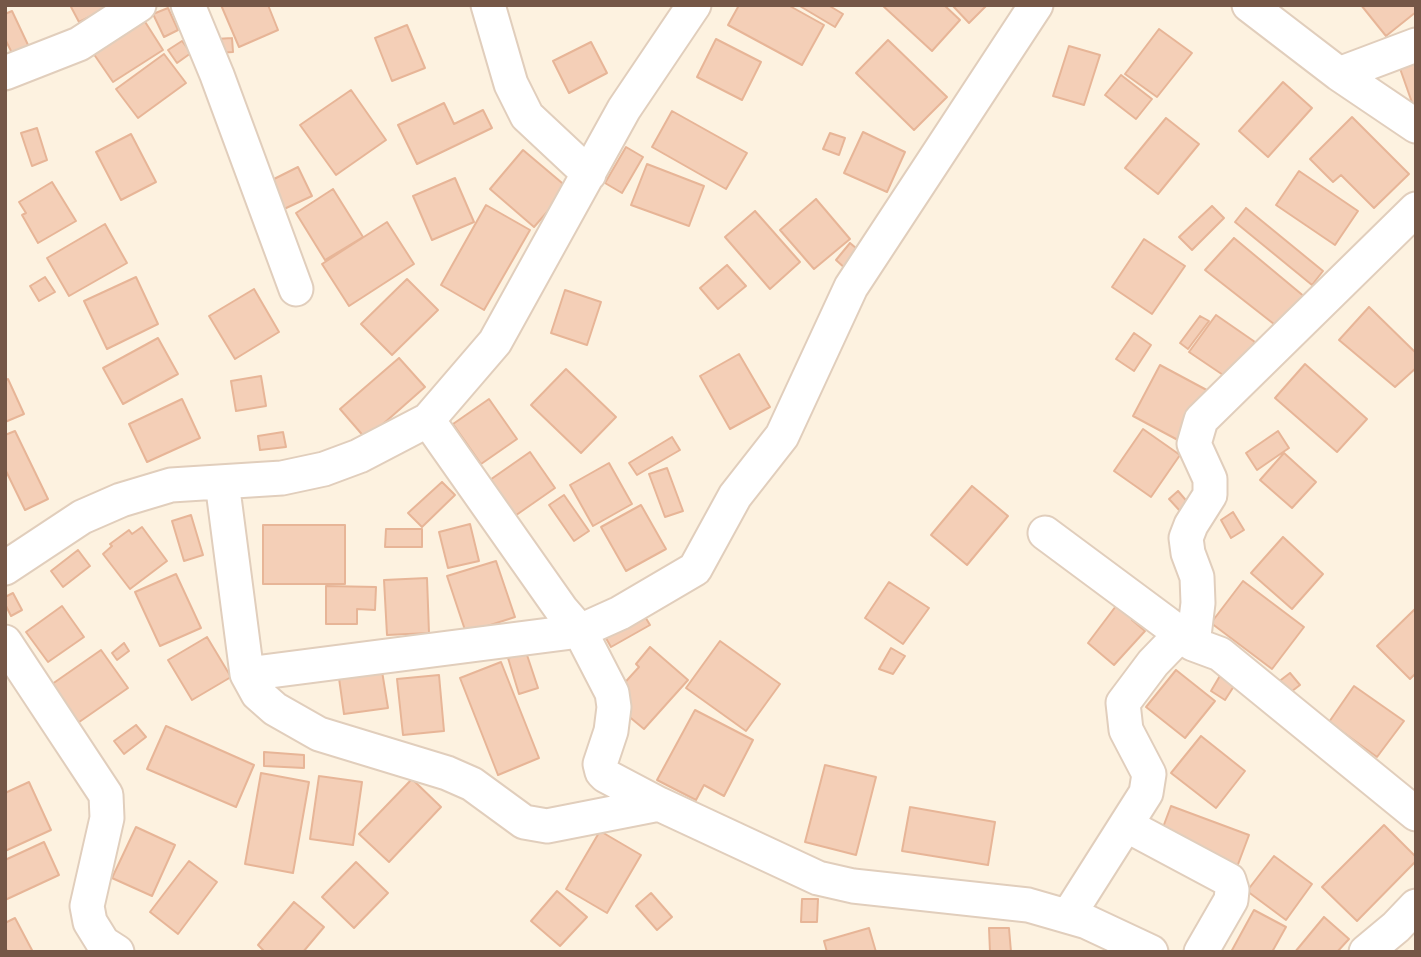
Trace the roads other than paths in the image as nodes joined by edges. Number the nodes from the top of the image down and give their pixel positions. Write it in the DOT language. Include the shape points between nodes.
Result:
graph roads {
  1 [pos="139,5"];
  2 [pos="188,5"];
  3 [pos="488,5"];
  4 [pos="694,5"];
  5 [pos="1035,5"];
  6 [pos="1249,5"];
  7 [pos="1416,45"];
  8 [pos="5,73"];
  9 [pos="1339,74"];
  10 [pos="1416,126"];
  11 [pos="589,174"];
  12 [pos="1416,209"];
  13 [pos="296,289"];
  14 [pos="428,420"];
  15 [pos="222,482"];
  16 [pos="1045,533"];
  17 [pos="5,568"];
  18 [pos="580,631"];
  19 [pos="1187,639"];
  20 [pos="5,642"];
  21 [pos="247,674"];
  22 [pos="659,804"];
  23 [pos="1416,814"];
  24 [pos="1126,825"];
  25 [pos="1416,906"];
  26 [pos="1068,916"];
  27 [pos="117,952"];
  28 [pos="1151,952"];
  29 [pos="1201,952"];
  30 [pos="1366,952"];
  1 -- 8 [label="street" via="79,44"];
  2 -- 13 [label="street"];
  3 -- 11 [label="street" via="511,84 527,116"];
  4 -- 11 [label="street" via="624,109"];
  5 -- 18 [label="street" via="851,288 782,436 735,496 695,569"];
  6 -- 9 [label="street"];
  7 -- 9 [label="street"];
  9 -- 10 [label="street"];
  11 -- 14 [label="street" via="495,342"];
  12 -- 19 [label="street" via="1201,420 1194,444 1210,479 1210,495 1186,538 1197,578 1198,603"];
  14 -- 15 [label="street" via="324,470"];
  14 -- 18 [label="street"];
  15 -- 17 [label="street" via="171,485 121,500 82,517"];
  15 -- 21 [label="street"];
  16 -- 19 [label="street"];
  18 -- 21 [label="street"];
  18 -- 22 [label="street" via="612,693 611,731 600,764 602,772"];
  19 -- 23 [label="street" via="1220,654"];
  19 -- 24 [label="street" via="1153,663 1123,703 1126,730 1149,774 1146,793"];
  20 -- 27 [label="street" via="106,795 107,818 87,906 90,922 103,943"];
  21 -- 22 [label="street" via="258,694 275,709 319,734 447,773 472,784 524,822 547,826"];
  22 -- 26 [label="street" via="818,878 1028,905"];
  24 -- 26 [label="street"];
  24 -- 29 [label="street" via="1228,880 1231,900"];
  25 -- 30 [label="street"];
  26 -- 28 [label="street"];
}
